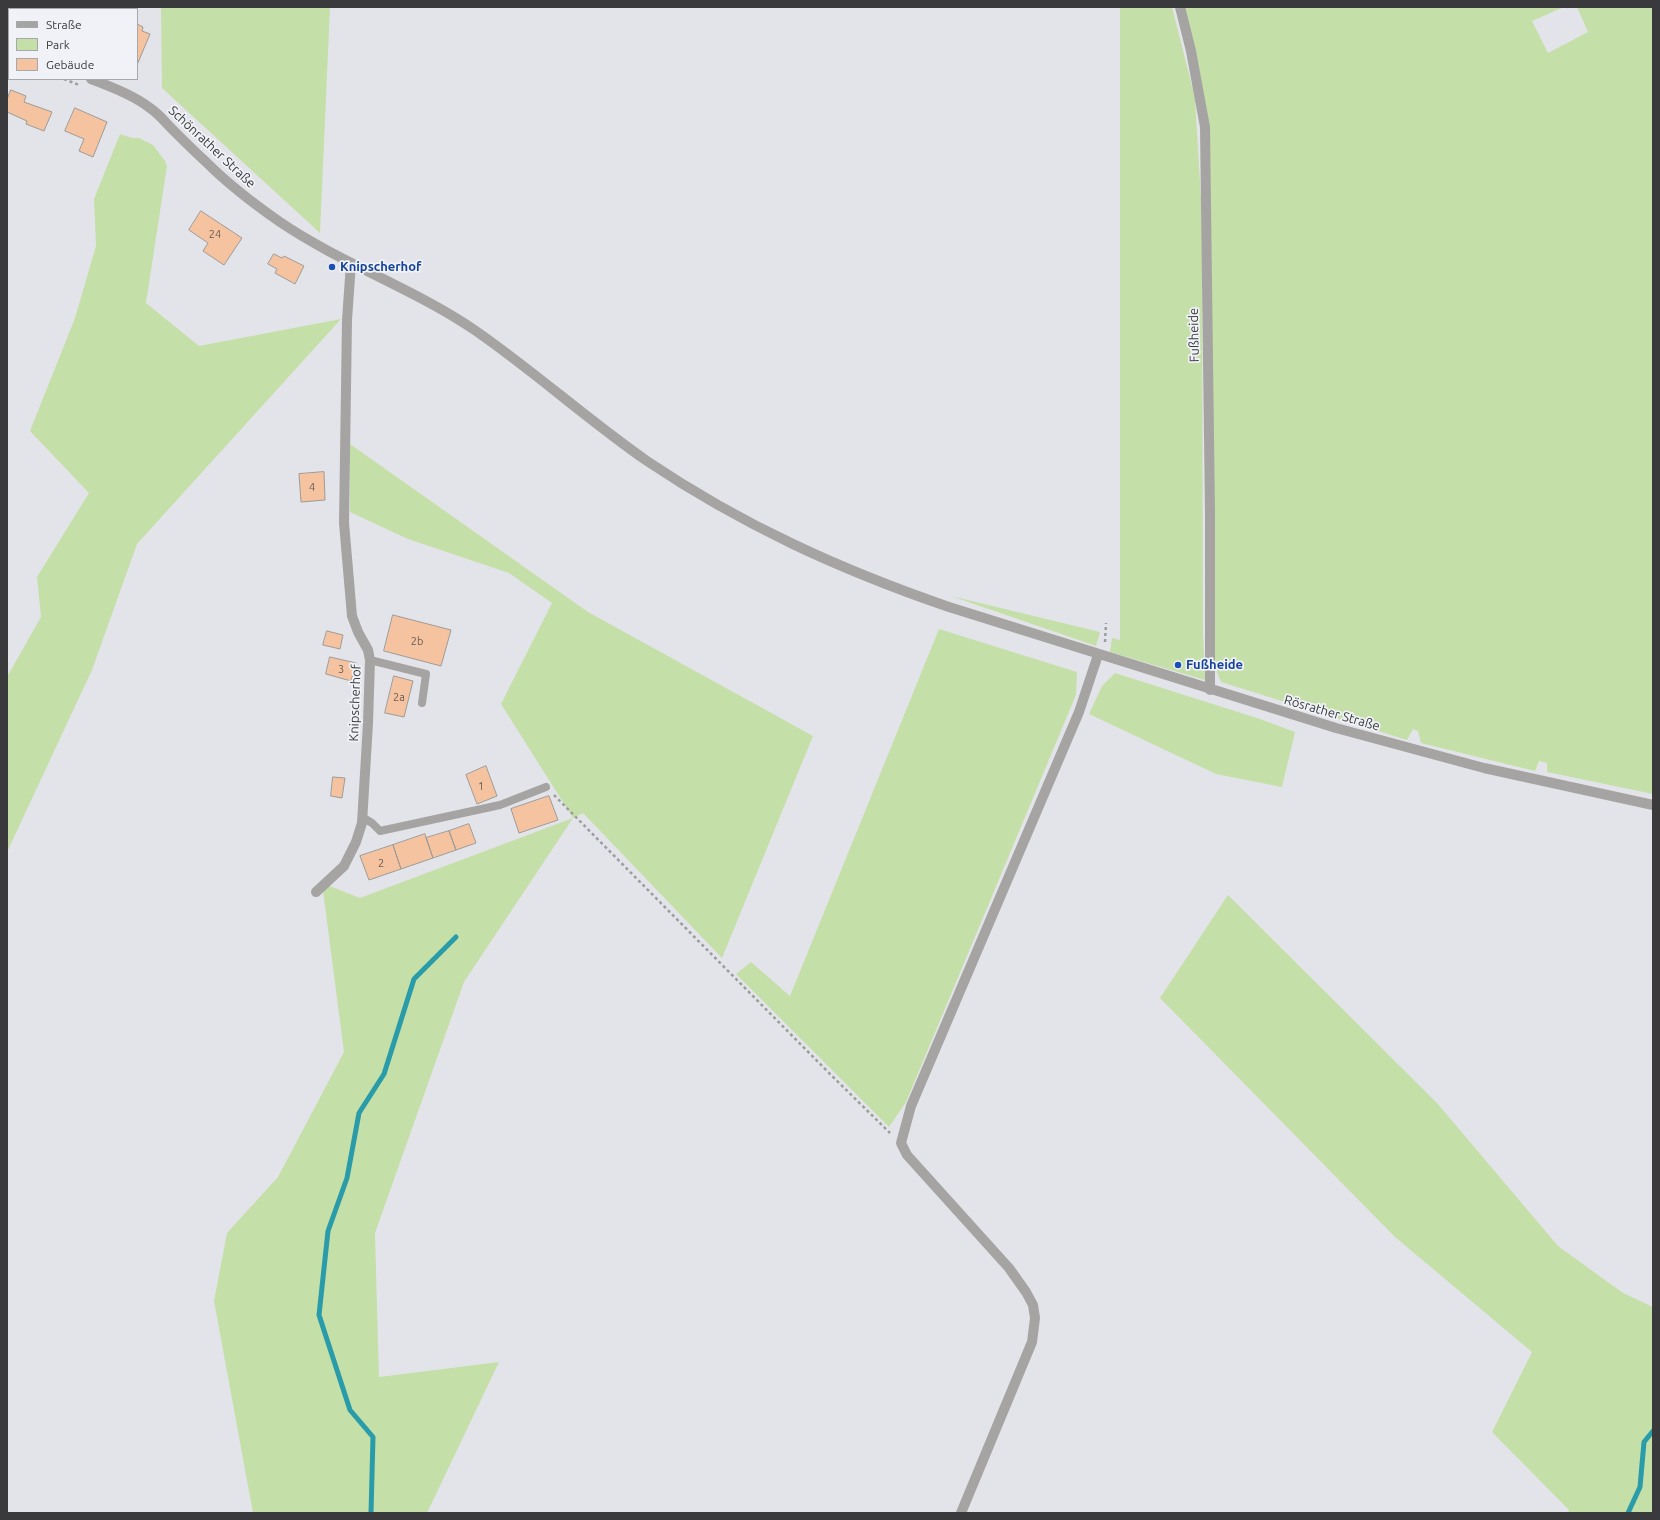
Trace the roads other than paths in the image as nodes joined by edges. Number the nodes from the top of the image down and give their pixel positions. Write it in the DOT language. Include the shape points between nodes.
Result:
graph roads {
  1 [pos="1180,7"];
  2 [pos="93,80"];
  3 [pos="351,263"];
  4 [pos="1008,626"];
  5 [pos="1101,656"];
  6 [pos="370,660"];
  7 [pos="1210,690"];
  8 [pos="422,703"];
  9 [pos="546,787"];
  10 [pos="1653,805"];
  11 [pos="362,817"];
  12 [pos="316,892"];
  13 [pos="961,1513"];
  1 -- 7 [label="street, Fußheide" via="1205,127"];
  2 -- 3 [label="street, Schönrather Straße" via="134,98 158,114 207,164 240,192 295,232"];
  3 -- 4 [label="street, Schönrather Straße" via="475,330 646,460 757,527 816,556 897,589"];
  3 -- 6 [label="street, Knipscherhof" via="347,320 344,523 352,616"];
  4 -- 5 [label="street, Rösrather Straße"];
  5 -- 7 [label="street, Rösrather Straße"];
  5 -- 13 [label="street" via="911,1106 901,1143 907,1155 1009,1268 1033,1305 1035,1318 1032,1342"];
  6 -- 8 [label="lane" via="426,674"];
  6 -- 11 [label="street, Knipscherhof"];
  7 -- 10 [label="street, Rösrather Straße" via="1419,752"];
  9 -- 11 [label="lane" via="500,805 380,831"];
  11 -- 12 [label="street, Knipscherhof" via="356,842 344,866"];
}
